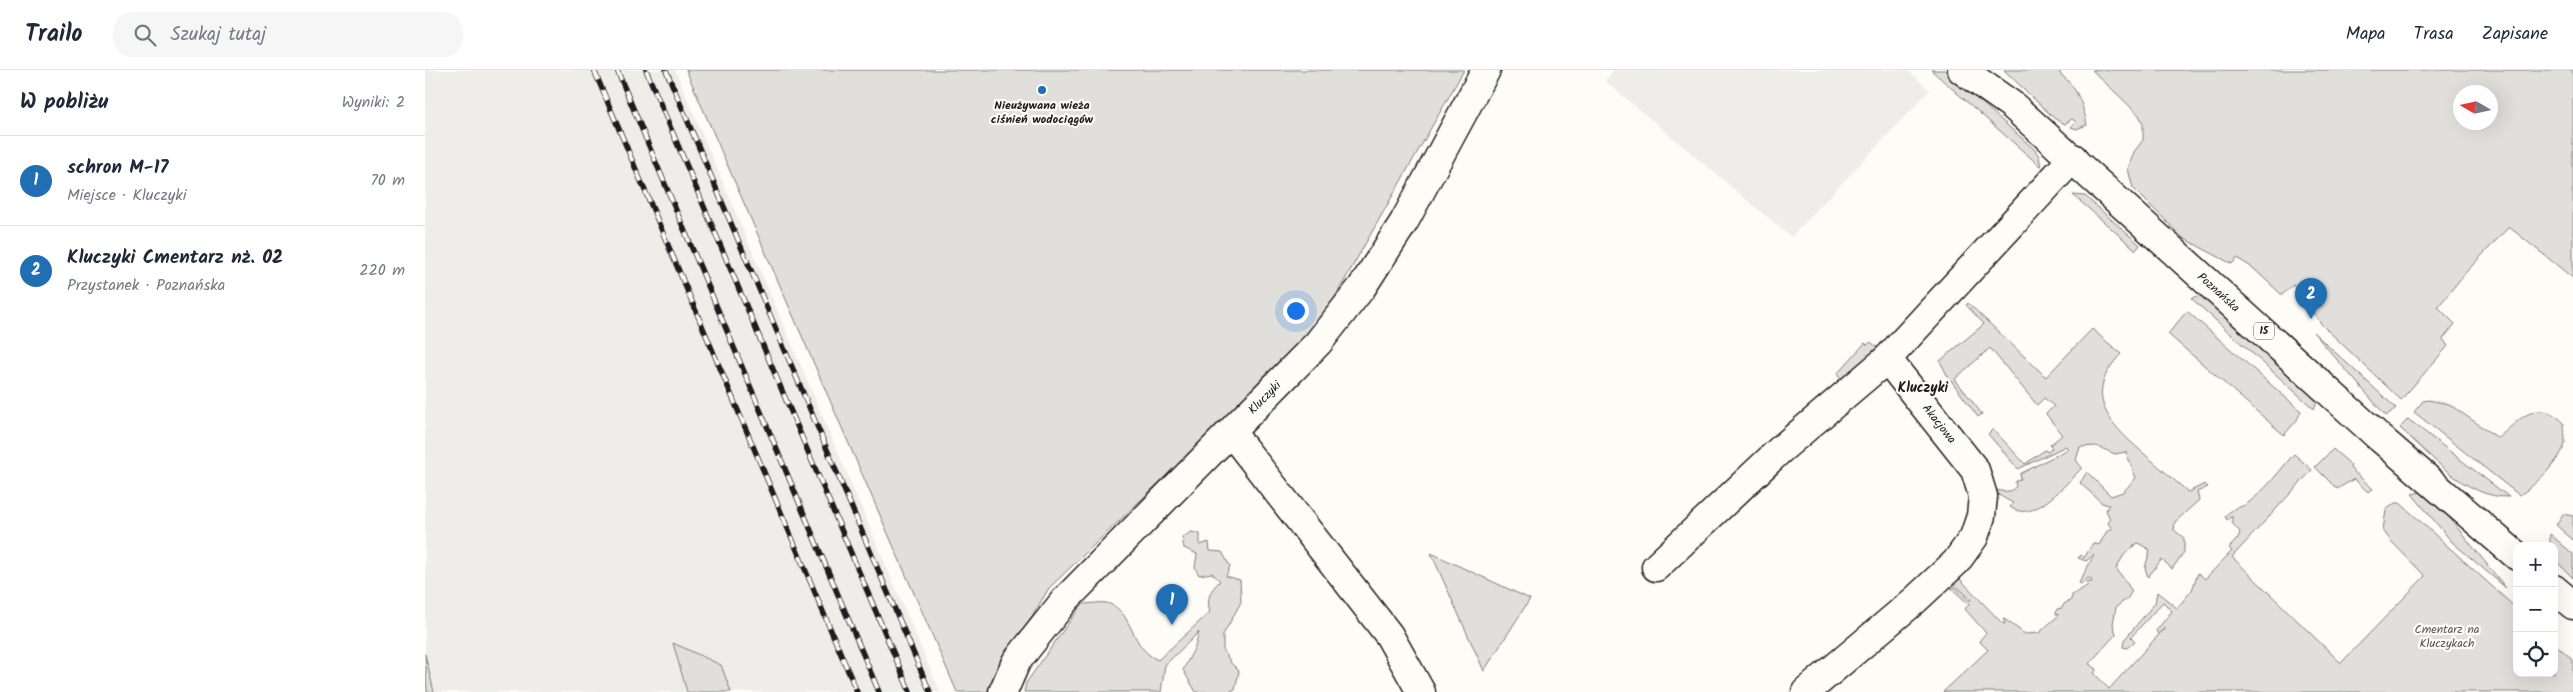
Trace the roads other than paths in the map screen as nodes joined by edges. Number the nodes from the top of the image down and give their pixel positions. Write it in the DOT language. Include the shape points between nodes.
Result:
graph roads {
  1 [pos="1485,70"];
  2 [pos="1962,70"];
  3 [pos="1985,70"];
  4 [pos="2012,105"];
  5 [pos="2073,158"];
  6 [pos="1887,359"];
  7 [pos="1231,432"];
  8 [pos="2513,553"];
  9 [pos="1656,567"];
  10 [pos="2558,592"];
  11 [pos="2573,605"];
  12 [pos="1003,692"];
  13 [pos="1421,692"];
  14 [pos="1806,692"];
  1 -- 7 [label="street, Kluczyki" via="1404,222 1362,287 1318,343"];
  2 -- 4 [label="street, Poznańska / 15"];
  3 -- 4 [label="street, Poznańska / 15"];
  4 -- 5 [label="street, Poznańska / 15"];
  5 -- 6 [label="street"];
  5 -- 8 [label="street, Poznańska / 15" via="2380,438"];
  6 -- 9 [label="street" via="1780,450"];
  6 -- 14 [label="street, Akacjowa" via="1975,470 1983,496 1981,516 1974,537 1956,562"];
  7 -- 12 [label="street, Kluczyki" via="1065,600 1017,662"];
  7 -- 13 [label="street" via="1389,635"];
  10 -- 11 [label="street"];
}
